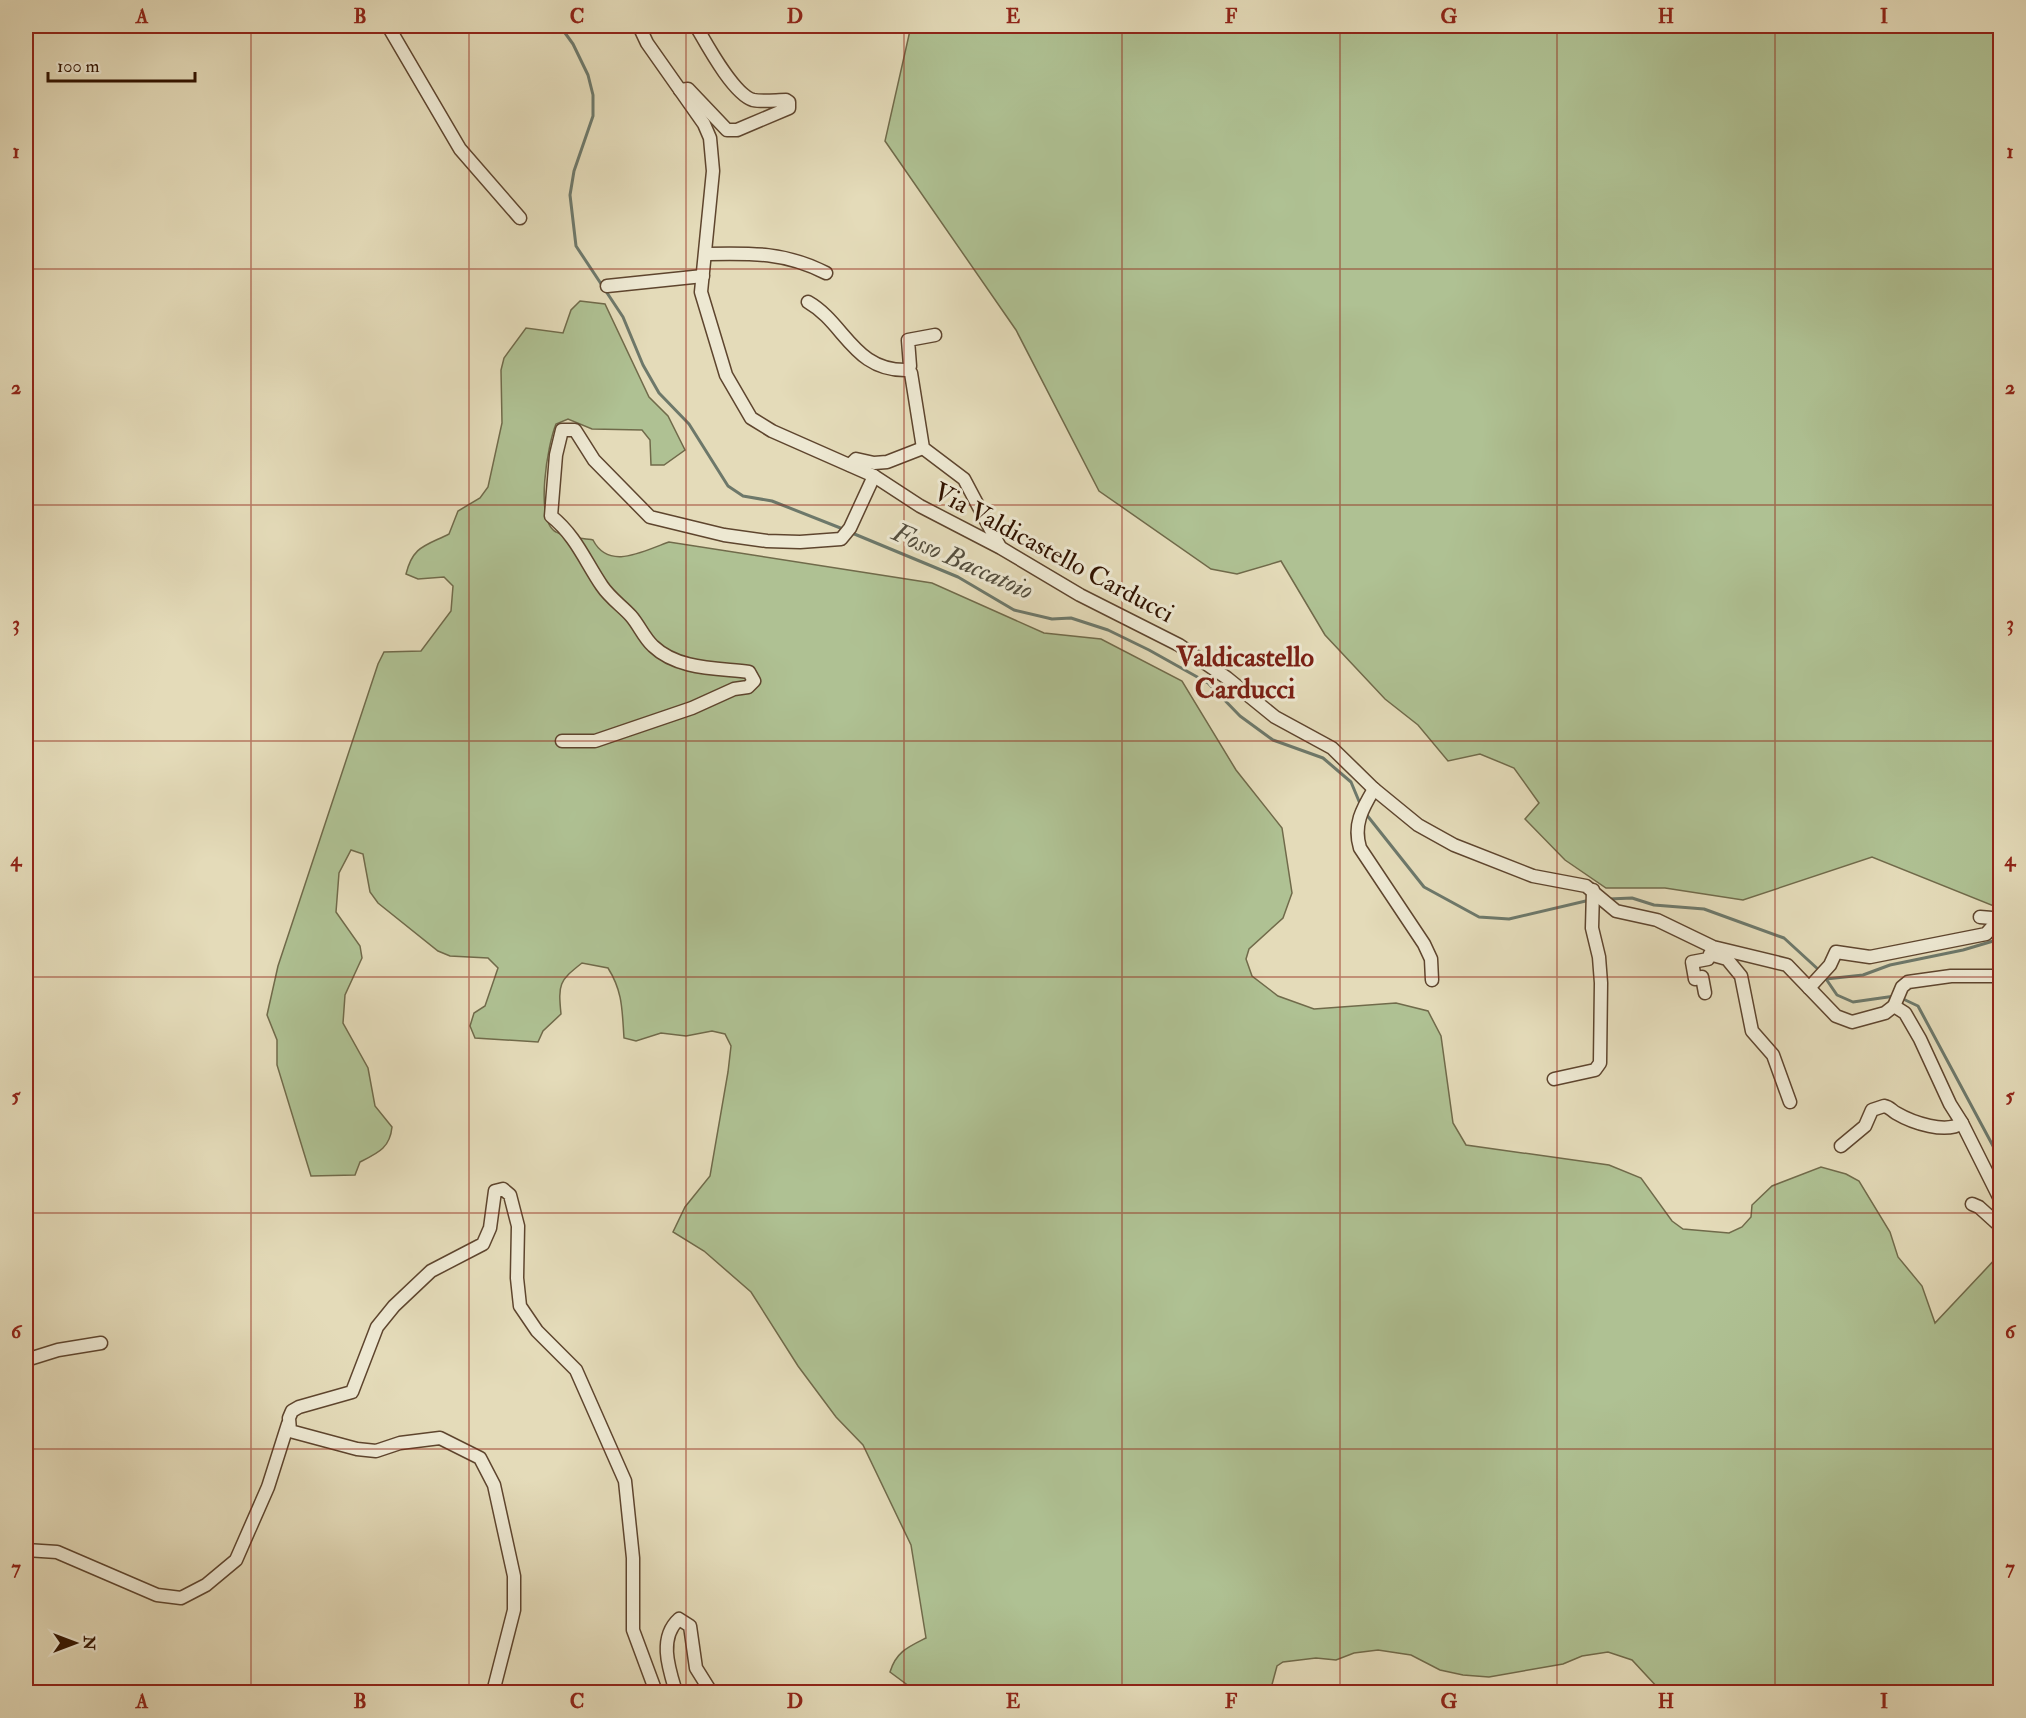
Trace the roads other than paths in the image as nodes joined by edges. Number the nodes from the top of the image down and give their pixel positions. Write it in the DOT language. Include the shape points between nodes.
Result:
graph roads {
  1 [pos="388,26"];
  2 [pos="639,26"];
  3 [pos="696,26"];
  4 [pos="680,90"];
  5 [pos="520,218"];
  6 [pos="706,254"];
  7 [pos="826,273"];
  8 [pos="703,276"];
  9 [pos="607,286"];
  10 [pos="808,302"];
  11 [pos="935,335"];
  12 [pos="908,370"];
  13 [pos="923,448"];
  14 [pos="850,465"];
  15 [pos="874,476"];
  16 [pos="1001,548"];
  17 [pos="562,741"];
  18 [pos="1374,789"];
  19 [pos="1593,890"];
  20 [pos="1980,917"];
  21 [pos="1713,951"];
  22 [pos="2001,976"];
  23 [pos="1432,980"];
  24 [pos="1811,986"];
  25 [pos="1705,993"];
  26 [pos="1896,1000"];
  27 [pos="1554,1079"];
  28 [pos="1790,1102"];
  29 [pos="1962,1123"];
  30 [pos="1840,1146"];
  31 [pos="2001,1198"];
  32 [pos="1972,1204"];
  33 [pos="2001,1226"];
  34 [pos="101,1343"];
  35 [pos="26,1360"];
  36 [pos="289,1427"];
  37 [pos="26,1550"];
  38 [pos="493,1692"];
  39 [pos="656,1692"];
  40 [pos="676,1692"];
  41 [pos="711,1692"];
  1 -- 5 [label="street" via="460,149"];
  2 -- 4 [label="street, Via Valdicastello Carducci"];
  3 -- 4 [label="street, Via Valdicastello Carducci" via="730,79 744,93 753,100 786,100 789,108 737,130 727,130 696,94"];
  4 -- 6 [label="street, Via Valdicastello Carducci" via="704,124 713,154"];
  6 -- 7 [label="street" via="774,254"];
  6 -- 8 [label="street, Via Valdicastello Carducci"];
  8 -- 9 [label="street"];
  8 -- 14 [label="street, Via Valdicastello Carducci" via="701,292 716,347 744,409 772,431"];
  10 -- 12 [label="street" via="820,309 856,351 886,369"];
  11 -- 12 [label="street" via="908,340"];
  12 -- 13 [label="street"];
  13 -- 14 [label="street" via="887,462 856,459"];
  13 -- 16 [label="street" via="964,479"];
  14 -- 15 [label="street, Via Valdicastello Carducci"];
  15 -- 16 [label="street, Via Valdicastello Carducci" via="920,506"];
  15 -- 17 [label="street" via="848,531 833,542 767,541 724,535 650,517 594,460 575,430 562,430 554,464 551,516 567,528 603,588 632,617 652,646 666,656 705,669 749,672 754,681 748,687 595,741"];
  16 -- 18 [label="street, Via Valdicastello Carducci" via="1080,595 1179,645 1275,717 1332,748"];
  18 -- 19 [label="street, Via Valdicastello Carducci" via="1418,825 1454,845 1533,876"];
  18 -- 23 [label="street" via="1358,819 1356,835 1360,848 1424,944 1431,959"];
  19 -- 21 [label="street, Via Valdicastello Carducci" via="1616,911 1657,920"];
  19 -- 27 [label="street" via="1592,928 1601,983 1600,1062 1595,1070"];
  20 -- 24 [label="street" via="1992,918 1993,926 1986,934 1870,957 1836,952"];
  21 -- 24 [label="street, Via Valdicastello Carducci" via="1787,965"];
  21 -- 25 [label="street" via="1708,959 1692,962 1695,979 1702,978"];
  21 -- 28 [label="street" via="1727,959 1741,976 1752,1031 1773,1055"];
  22 -- 26 [label="street, Via Valdicastello Carducci" via="1951,976 1908,982"];
  24 -- 26 [label="street, Via Valdicastello Carducci" via="1836,1016 1852,1022 1885,1013"];
  26 -- 29 [label="street"];
  29 -- 30 [label="street" via="1955,1128 1937,1127 1884,1106 1872,1110 1865,1126"];
  29 -- 31 [label="street"];
  32 -- 33 [label="street"];
  34 -- 35 [label="street"];
  36 -- 37 [label="street" via="268,1488 236,1560 206,1585 181,1598 157,1595 57,1552"];
  36 -- 38 [label="street" via="357,1449 376,1451 400,1443 440,1438 480,1458 495,1485 514,1576 514,1610"];
  36 -- 39 [label="street" via="292,1411 352,1392 377,1327 430,1271 483,1244 490,1228 495,1191 503,1189 510,1195 518,1226 520,1306 537,1331 576,1370 625,1482 633,1558 633,1630"];
  40 -- 41 [label="street" via="666,1644 671,1626 679,1619 690,1626 696,1668"];
}
